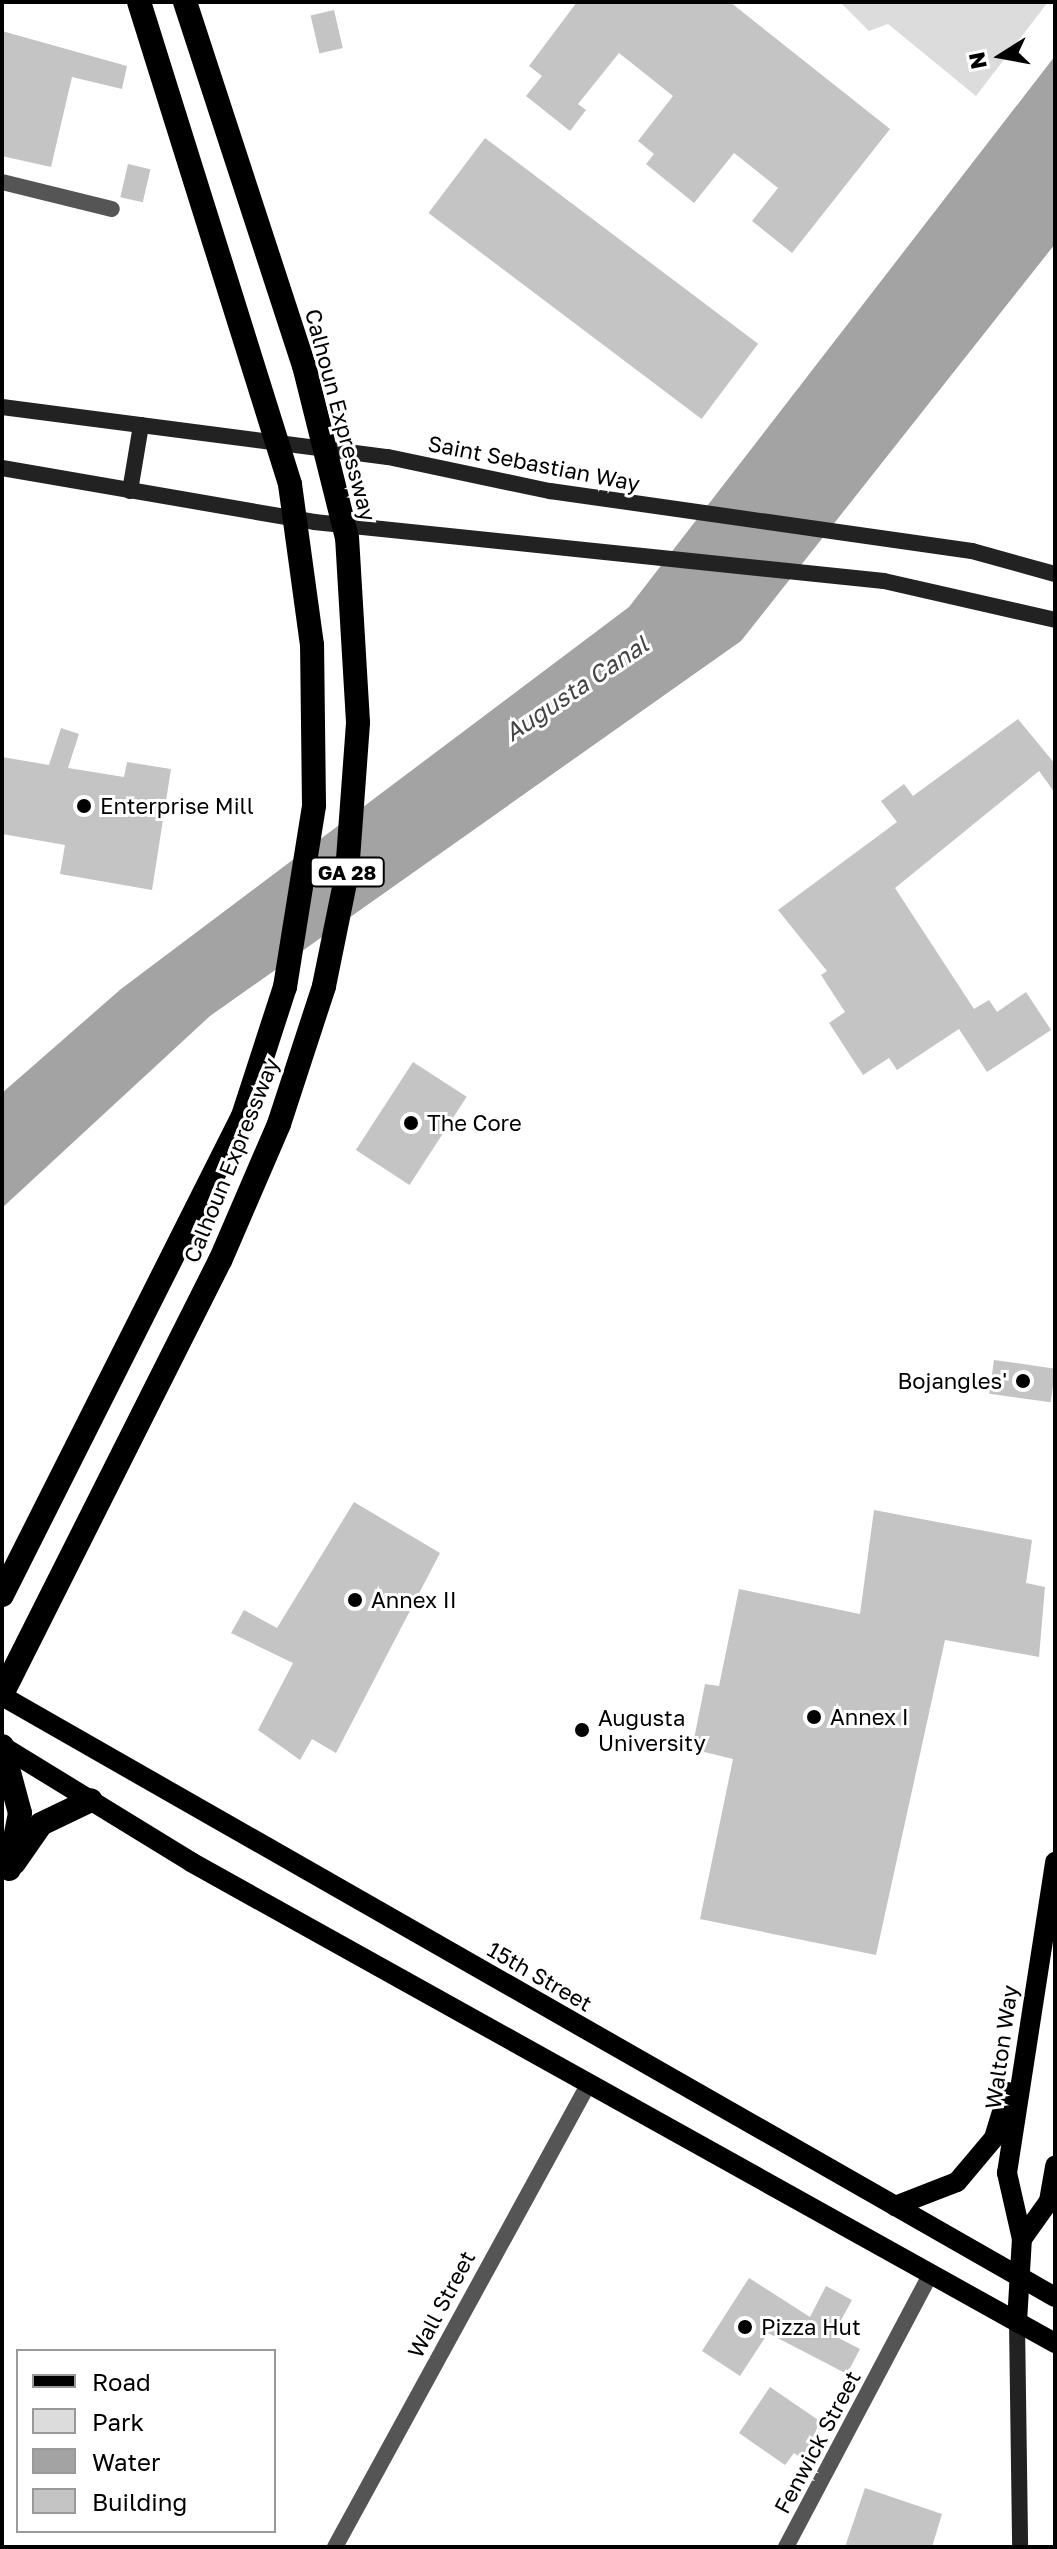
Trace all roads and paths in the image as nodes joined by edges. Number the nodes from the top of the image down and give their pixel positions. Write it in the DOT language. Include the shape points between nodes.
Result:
graph roads {
  1 [pos="139,2"];
  2 [pos="185,2"];
  3 [pos="2,182"];
  4 [pos="112,209"];
  5 [pos="2,407"];
  6 [pos="141,425"];
  7 [pos="2,468"];
  8 [pos="130,491"];
  9 [pos="1055,574"];
  10 [pos="1055,620"];
  11 [pos="2,1595"];
  12 [pos="2,1695"];
  13 [pos="2,1746"];
  14 [pos="91,1800"];
  15 [pos="1055,1862"];
  16 [pos="6,1875"];
  17 [pos="1048,1932"];
  18 [pos="1027,2031"];
  19 [pos="589,2083"];
  20 [pos="1055,2166"];
  21 [pos="895,2206"];
  22 [pos="1022,2239"];
  23 [pos="931,2273"];
  24 [pos="1020,2278"];
  25 [pos="1055,2297"];
  26 [pos="1017,2322"];
  27 [pos="1055,2343"];
  28 [pos="335,2547"];
  29 [pos="786,2547"];
  30 [pos="1020,2547"];
  1 -- 11 [label="highway, Calhoun Expressway / GA 28" via="290,484 312,645 314,805 285,987 243,1116"];
  2 -- 12 [label="highway, Calhoun Expressway / GA 28" via="304,366 347,538 358,722 350,844 324,986 279,1124 220,1261"];
  3 -- 4 [label="street"];
  5 -- 6 [label="main road, Saint Sebastian Way"];
  6 -- 8 [label="main road"];
  6 -- 9 [label="main road, Saint Sebastian Way" via="255,439 659,508 972,551"];
  7 -- 8 [label="main road"];
  8 -- 10 [label="main road" via="253,513 884,581"];
  12 -- 21 [label="main road, 15th Street"];
  13 -- 14 [label="main road"];
  13 -- 16 [label="highway" via="20,1813"];
  14 -- 16 [label="highway" via="41,1824"];
  14 -- 19 [label="main road"];
  15 -- 17 [label="main road, Walton Way"];
  17 -- 18 [label="main road, Walton Way"];
  18 -- 21 [label="main road" via="994,2138 957,2182"];
  18 -- 22 [label="main road, Walton Way" via="1007,2173"];
  19 -- 23 [label="main road"];
  19 -- 28 [label="street, Wall Street"];
  20 -- 22 [label="main road" via="1049,2201"];
  21 -- 24 [label="main road, 15th Street"];
  22 -- 24 [label="main road, Walton Way"];
  23 -- 26 [label="main road"];
  23 -- 29 [label="street, Fenwick Street"];
  24 -- 25 [label="main road, 15th Street"];
  24 -- 26 [label="main road, Walton Way"];
  26 -- 27 [label="main road"];
  26 -- 30 [label="main road, Walton Way"];
}
